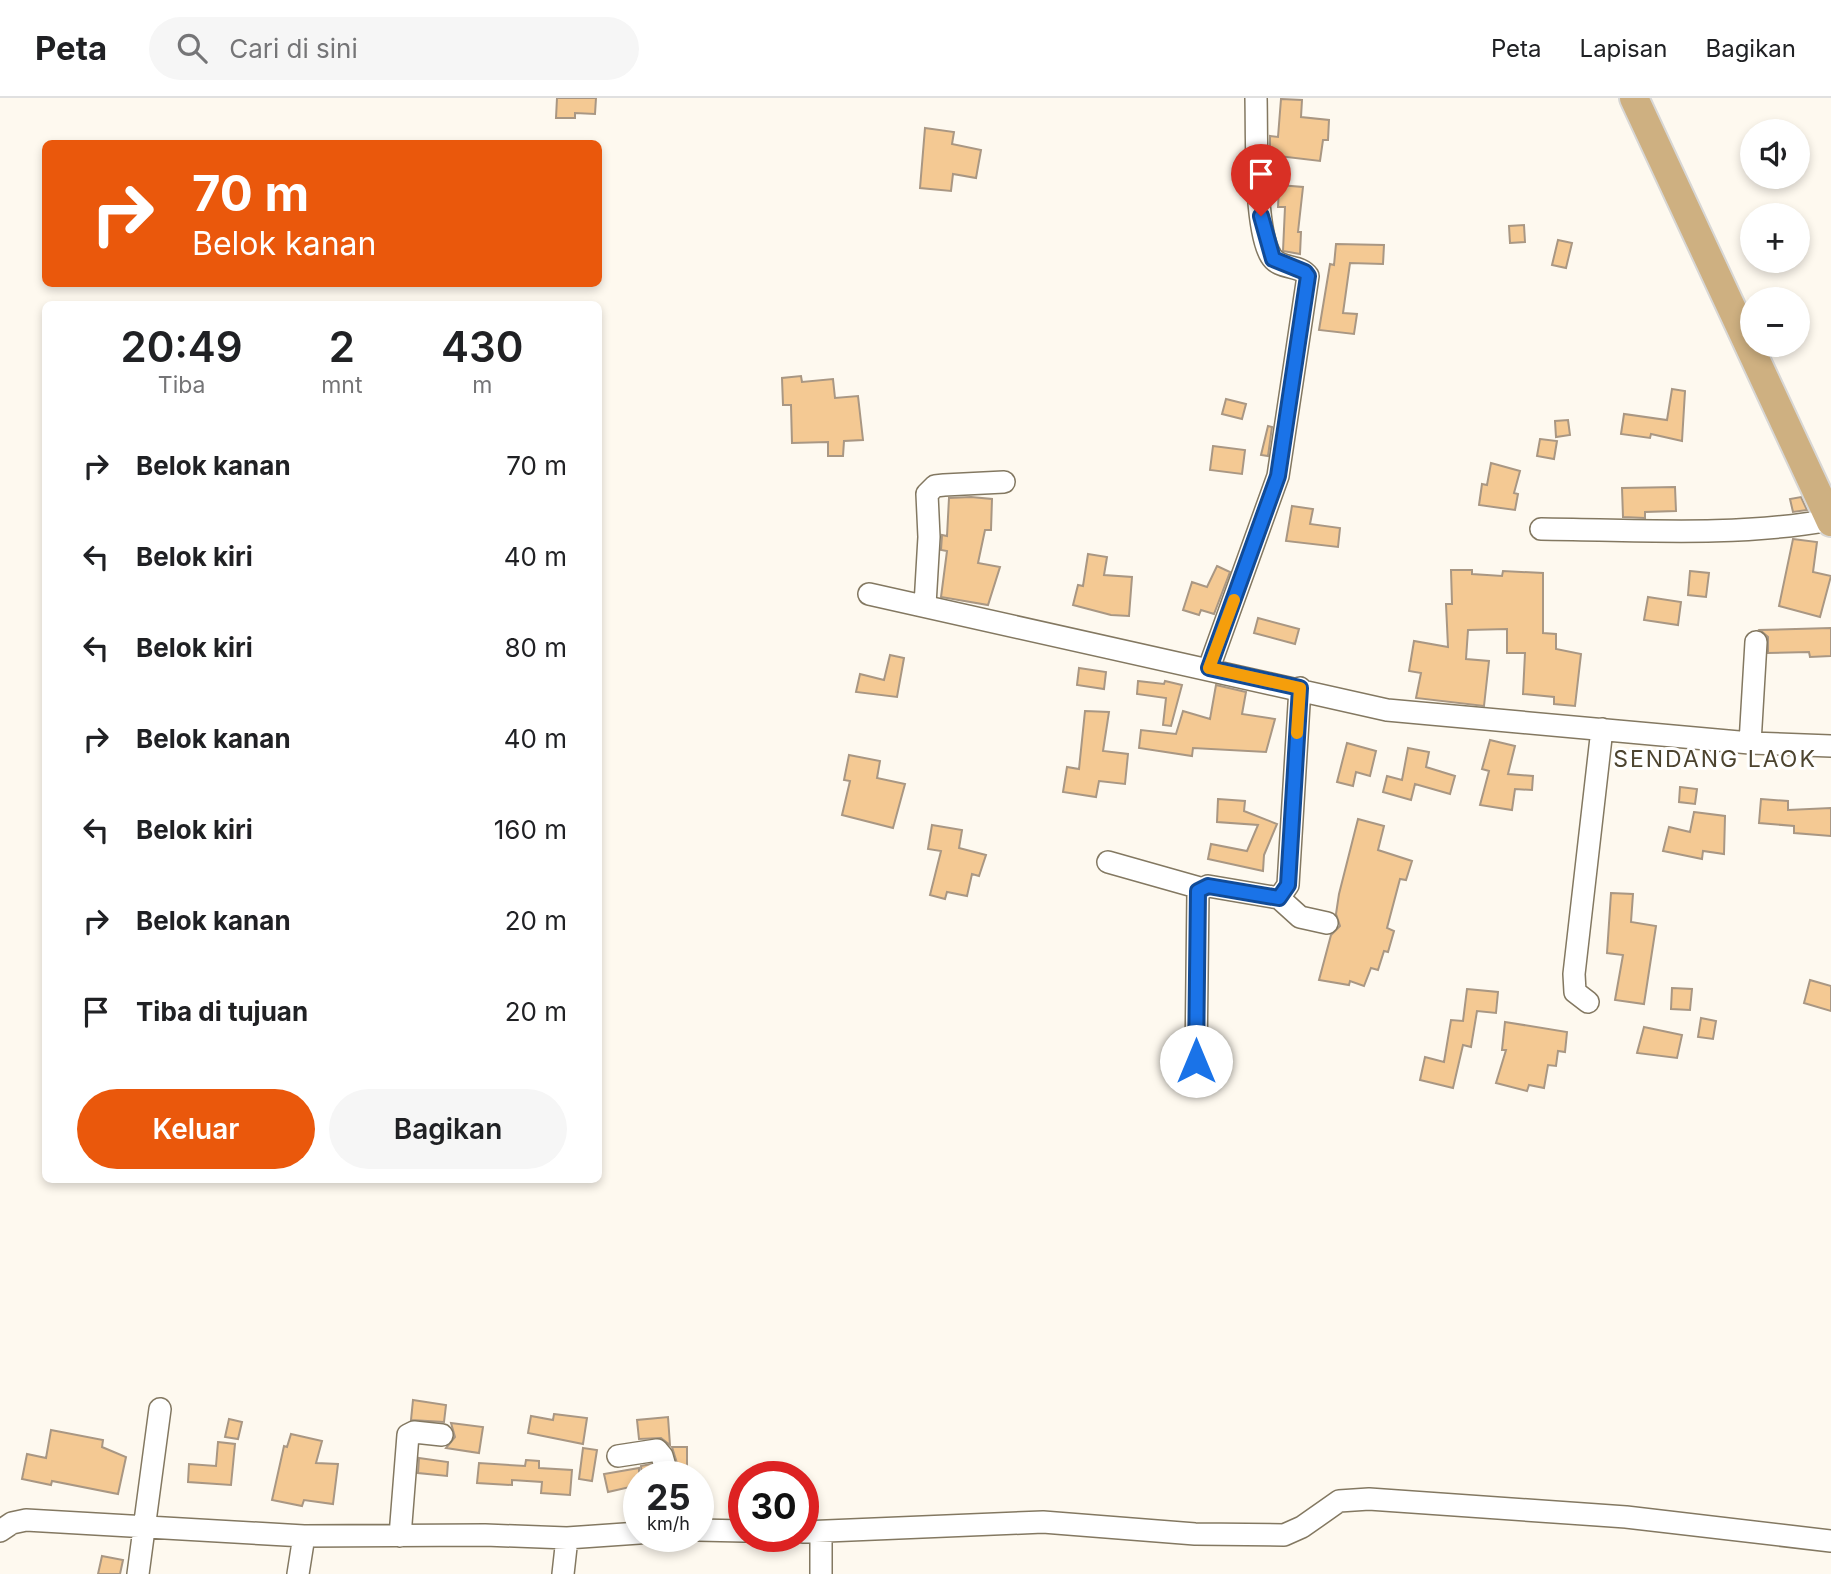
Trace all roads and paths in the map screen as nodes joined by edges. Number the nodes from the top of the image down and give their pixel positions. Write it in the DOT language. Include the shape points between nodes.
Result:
graph roads {
  1 [pos="1255,98"];
  2 [pos="1634,98"];
  3 [pos="1004,482"];
  4 [pos="1830,521"];
  5 [pos="1541,529"];
  6 [pos="869,594"];
  7 [pos="925,605"];
  8 [pos="1756,642"];
  9 [pos="1209,668"];
  10 [pos="1300,688"];
  11 [pos="1602,729"];
  12 [pos="1751,743"];
  13 [pos="1831,746"];
  14 [pos="1108,862"];
  15 [pos="1200,888"];
  16 [pos="1279,898"];
  17 [pos="1327,923"];
  18 [pos="1588,1002"];
  19 [pos="1196,1061"];
  20 [pos="160,1409"];
  21 [pos="442,1435"];
  22 [pos="618,1456"];
  23 [pos="663,1461"];
  24 [pos="145,1525"];
  25 [pos="0,1531"];
  26 [pos="819,1532"];
  27 [pos="623,1534"];
  28 [pos="304,1536"];
  29 [pos="400,1536"];
  30 [pos="567,1538"];
  31 [pos="1831,1541"];
  32 [pos="816,1552"];
  33 [pos="138,1574"];
  34 [pos="298,1574"];
  35 [pos="563,1574"];
  36 [pos="821,1574"];
  1 -- 9 [label="street" via="1261,216 1269,253 1279,264 1308,276 1278,476"];
  2 -- 4 [label="main road"];
  3 -- 7 [label="street" via="935,486 927,494"];
  4 -- 5 [label="street" via="1719,532"];
  6 -- 7 [label="street"];
  7 -- 9 [label="street"];
  8 -- 12 [label="street"];
  9 -- 10 [label="street"];
  10 -- 11 [label="street" via="1387,710"];
  10 -- 16 [label="street" via="1288,885"];
  11 -- 12 [label="street"];
  11 -- 18 [label="street" via="1574,974 1576,992"];
  12 -- 13 [label="street"];
  14 -- 15 [label="street"];
  15 -- 16 [label="street"];
  15 -- 19 [label="street"];
  16 -- 17 [label="street" via="1300,916"];
  20 -- 24 [label="street"];
  21 -- 29 [label="street" via="414,1432 408,1436"];
  22 -- 23 [label="street" via="657,1450"];
  24 -- 25 [label="street" via="26,1520"];
  24 -- 28 [label="street"];
  24 -- 33 [label="street"];
  26 -- 31 [label="street" via="1043,1522 1195,1534 1284,1535 1339,1500 1369,1499 1613,1516"];
  27 -- 30 [label="street"];
  28 -- 29 [label="street"];
  28 -- 34 [label="street"];
  29 -- 30 [label="street"];
  30 -- 35 [label="street"];
  32 -- 36 [label="street"];
}
